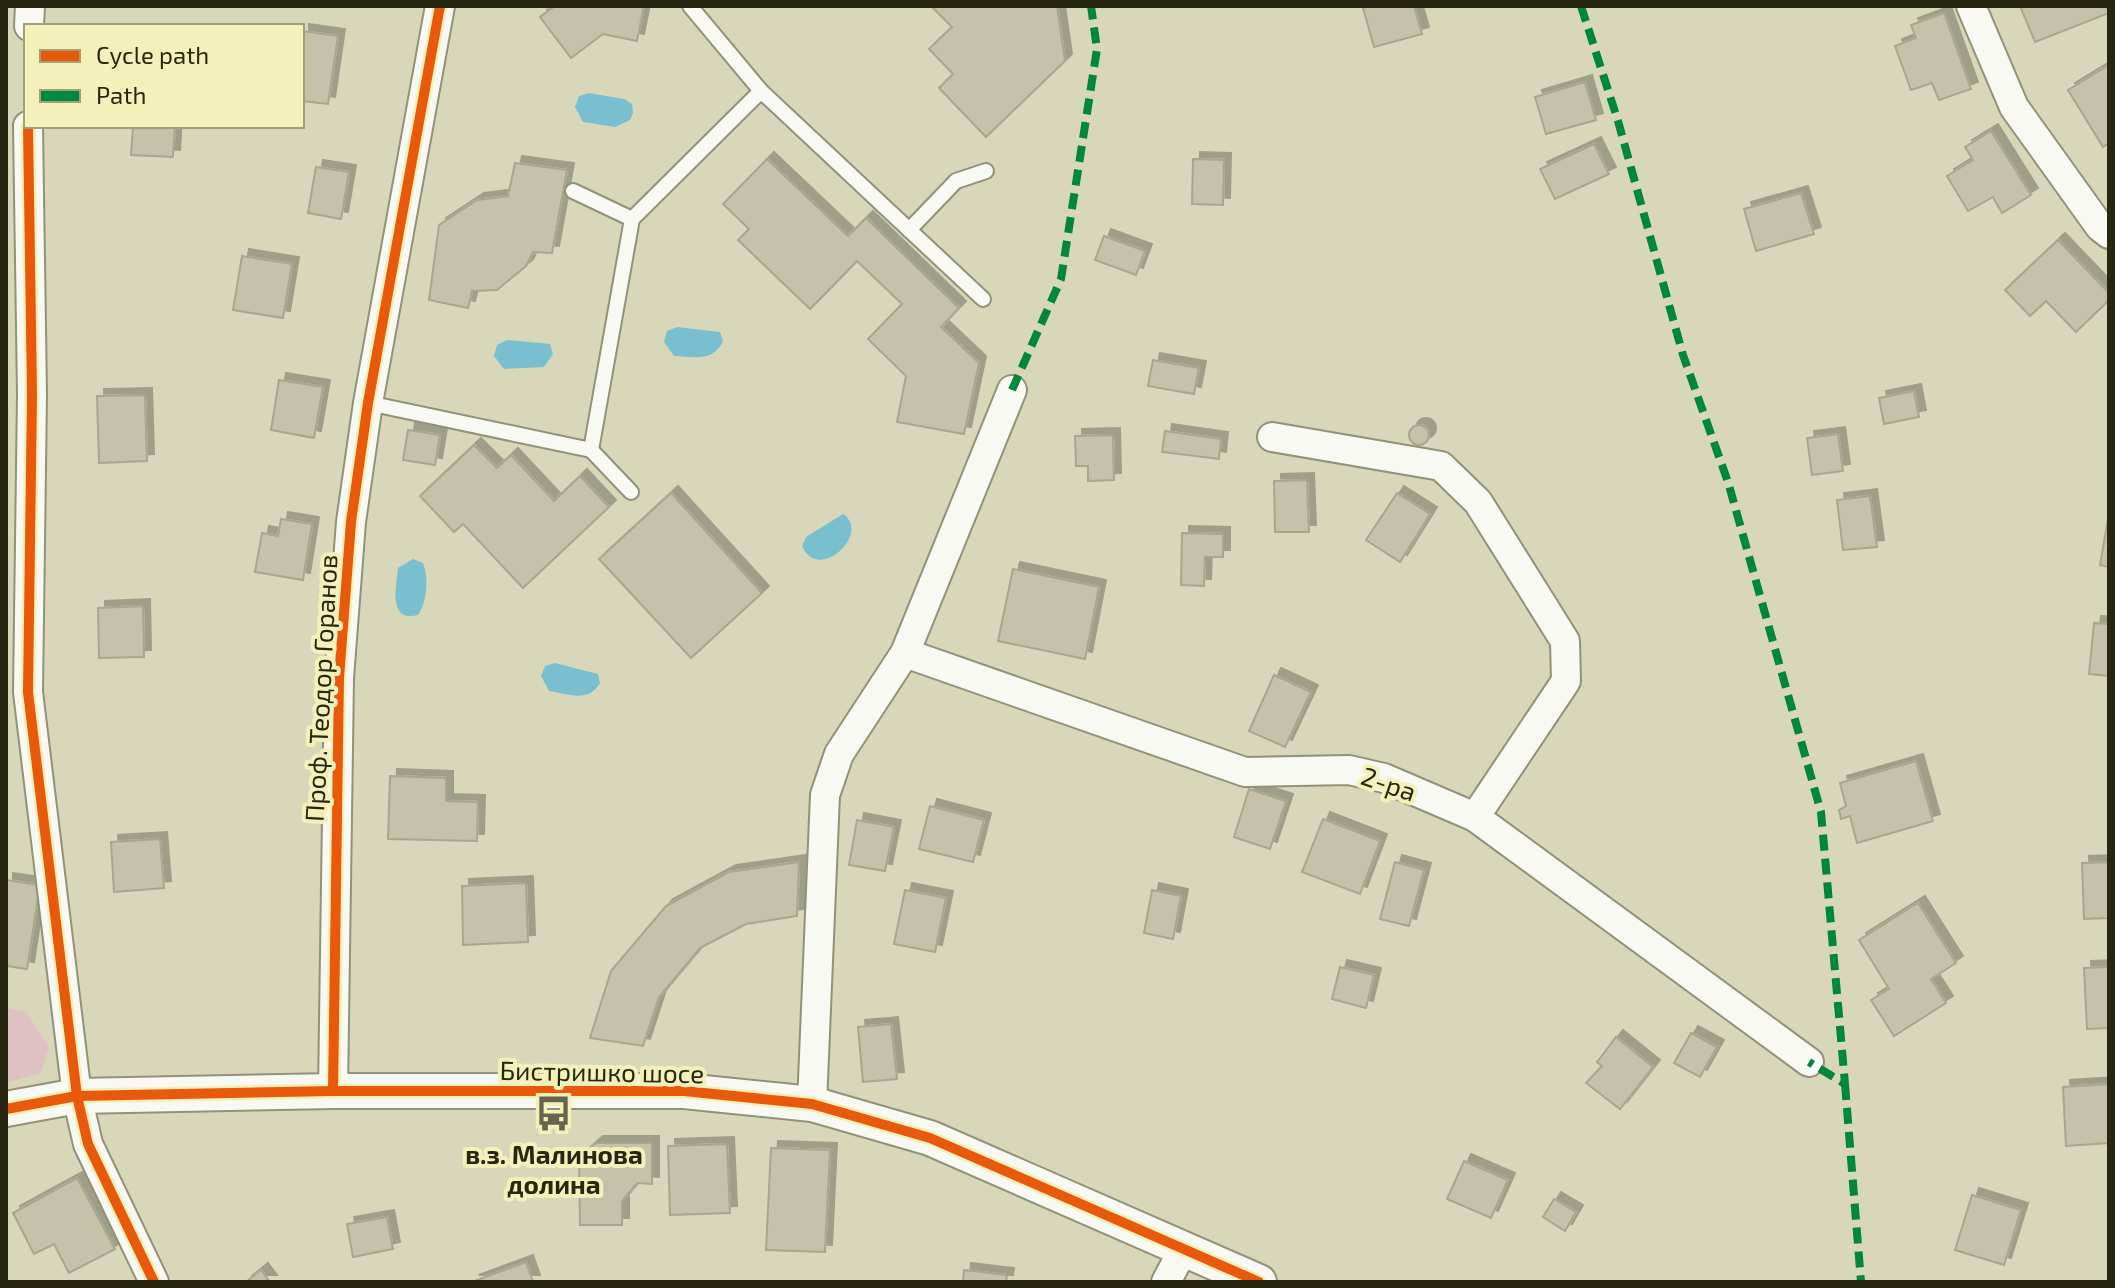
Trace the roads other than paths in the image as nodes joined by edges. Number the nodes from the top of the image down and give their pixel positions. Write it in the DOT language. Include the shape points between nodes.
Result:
graph roads {
  1 [pos="440,6"];
  2 [pos="690,6"];
  3 [pos="1971,6"];
  4 [pos="761,91"];
  5 [pos="28,128"];
  6 [pos="986,171"];
  7 [pos="573,191"];
  8 [pos="632,219"];
  9 [pos="909,230"];
  10 [pos="2109,234"];
  11 [pos="983,299"];
  12 [pos="1012,390"];
  13 [pos="368,403"];
  14 [pos="1272,437"];
  15 [pos="591,450"];
  16 [pos="631,492"];
  17 [pos="905,653"];
  18 [pos="1475,817"];
  19 [pos="1809,1062"];
  20 [pos="333,1091"];
  21 [pos="77,1096"];
  22 [pos="812,1104"];
  23 [pos="6,1109"];
  24 [pos="1184,1248"];
  25 [pos="154,1282"];
  26 [pos="1166,1282"];
  27 [pos="1259,1282"];
  1 -- 13 [label="street, Проф. Теодор Горанов"];
  2 -- 4 [label="lane"];
  3 -- 10 [label="street" via="2014,107"];
  4 -- 8 [label="lane"];
  4 -- 9 [label="lane"];
  5 -- 21 [label="street" via="28,692"];
  6 -- 9 [label="lane" via="956,181"];
  7 -- 8 [label="lane"];
  8 -- 15 [label="lane"];
  9 -- 11 [label="lane"];
  12 -- 17 [label="street"];
  13 -- 15 [label="lane"];
  13 -- 20 [label="street, Проф. Теодор Горанов" via="351,522 339,678"];
  14 -- 18 [label="street" via="1441,466 1478,502 1565,641 1566,681"];
  15 -- 16 [label="lane"];
  17 -- 18 [label="street, 2-ра" via="1245,772 1349,770 1384,778"];
  17 -- 22 [label="street" via="839,754 825,795"];
  18 -- 19 [label="street, 2-ра"];
  20 -- 21 [label="street, Бистришко шосе"];
  20 -- 22 [label="street, Бистришко шосе" via="684,1091"];
  21 -- 23 [label="street, Бистришко шосе"];
  21 -- 25 [label="street" via="88,1144"];
  22 -- 24 [label="street, Бистришко шосе" via="930,1138"];
  24 -- 26 [label="street"];
  24 -- 27 [label="street, Бистришко шосе"];
}
